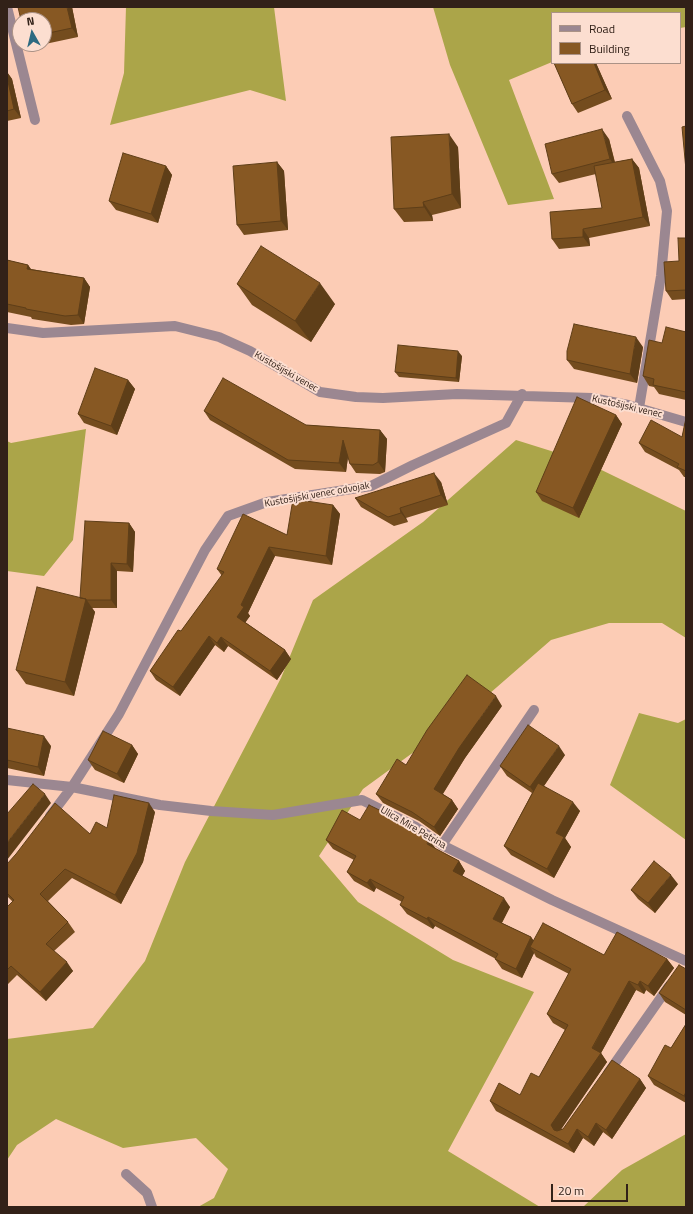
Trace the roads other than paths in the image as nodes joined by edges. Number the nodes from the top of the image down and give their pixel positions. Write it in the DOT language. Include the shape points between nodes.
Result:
graph roads {
  1 [pos="7,7"];
  2 [pos="627,116"];
  3 [pos="35,120"];
  4 [pos="7,328"];
  5 [pos="522,394"];
  6 [pos="639,408"];
  7 [pos="686,422"];
  8 [pos="534,710"];
  9 [pos="7,780"];
  10 [pos="72,786"];
  11 [pos="45,823"];
  12 [pos="442,845"];
  13 [pos="683,966"];
  14 [pos="600,1083"];
  15 [pos="126,1174"];
  16 [pos="152,1207"];
  1 -- 3 [label="street"];
  2 -- 6 [label="street" via="660,181 666,211 661,276"];
  4 -- 5 [label="street, Kustošijski venec" via="43,333 175,326 190,328 250,351 320,392 356,397"];
  5 -- 6 [label="street, Kustošijski venec" via="592,398"];
  5 -- 10 [label="street, Kustošijski venec odvojak" via="506,423 413,464 371,486 267,502 228,516 204,550 119,714"];
  6 -- 7 [label="street, Kustošijski venec"];
  8 -- 12 [label="street"];
  9 -- 10 [label="street"];
  10 -- 11 [label="street, Kustošijski venec odvojak"];
  10 -- 12 [label="street, Ulica Mire Petrina" via="160,805 273,814 362,800 416,827"];
  12 -- 13 [label="street, Ulica Mire Petrina"];
  13 -- 14 [label="street"];
  15 -- 16 [label="street" via="147,1193"];
}
